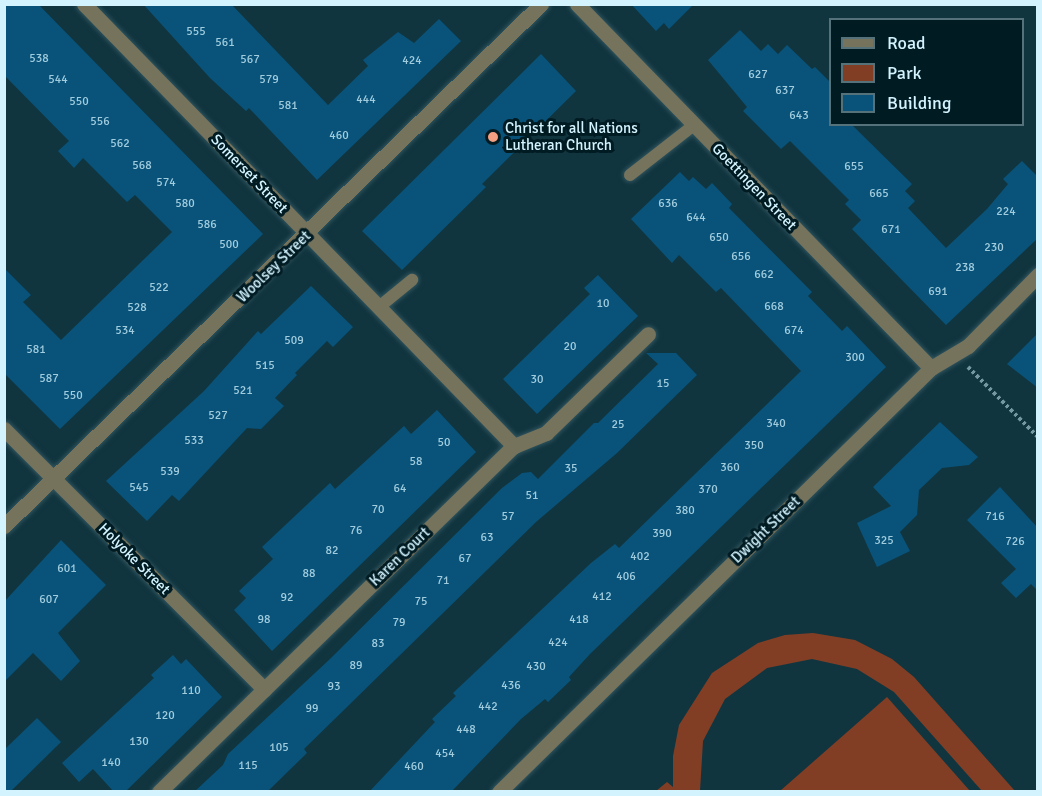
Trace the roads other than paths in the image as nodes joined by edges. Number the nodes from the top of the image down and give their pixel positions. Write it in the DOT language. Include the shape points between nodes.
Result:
graph roads {
  1 [pos="84,4"];
  2 [pos="541,4"];
  3 [pos="577,4"];
  4 [pos="694,125"];
  5 [pos="630,175"];
  6 [pos="308,234"];
  7 [pos="1038,276"];
  8 [pos="412,280"];
  9 [pos="379,307"];
  10 [pos="648,334"];
  11 [pos="931,368"];
  12 [pos="4,429"];
  13 [pos="514,446"];
  14 [pos="53,479"];
  15 [pos="4,526"];
  16 [pos="264,689"];
  17 [pos="159,792"];
  18 [pos="499,792"];
  1 -- 6 [label="street, Somerset Street"];
  2 -- 6 [label="street, Woolsey Street"];
  3 -- 4 [label="street, Goettingen Street"];
  4 -- 5 [label="lane"];
  4 -- 11 [label="street, Goettingen Street"];
  6 -- 9 [label="street, Somerset Street"];
  6 -- 14 [label="street, Woolsey Street"];
  7 -- 11 [label="street, Dwight Street" via="956,354"];
  8 -- 9 [label="lane"];
  9 -- 13 [label="street, Somerset Street"];
  10 -- 13 [label="street, Karen Court" via="546,433"];
  11 -- 18 [label="street, Dwight Street"];
  12 -- 14 [label="street, Holyoke Street"];
  13 -- 16 [label="street, Karen Court"];
  14 -- 15 [label="street, Woolsey Street"];
  14 -- 16 [label="street, Holyoke Street"];
  16 -- 17 [label="street, Karen Court"];
}
